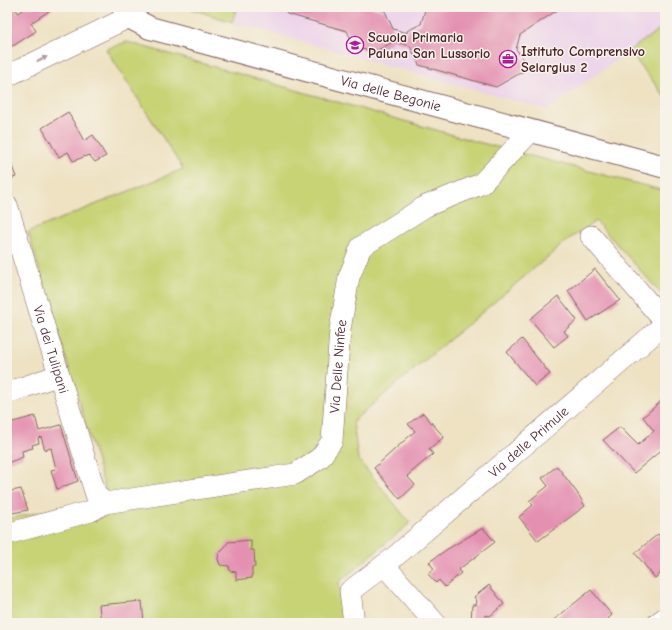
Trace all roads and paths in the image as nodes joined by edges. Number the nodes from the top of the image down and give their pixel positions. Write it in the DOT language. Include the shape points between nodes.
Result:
graph roads {
  1 [pos="126,12"];
  2 [pos="7,76"];
  3 [pos="530,132"];
  4 [pos="665,167"];
  5 [pos="7,205"];
  6 [pos="591,236"];
  7 [pos="665,323"];
  8 [pos="59,374"];
  9 [pos="7,393"];
  10 [pos="100,499"];
  11 [pos="7,534"];
  12 [pos="387,562"];
  13 [pos="665,618"];
  14 [pos="354,623"];
  15 [pos="435,623"];
  16 [pos="658,623"];
  2 -- 1 [label="street, one-way"];
  1 -- 3 [label="street, Via delle Begonie" via="150,28"];
  3 -- 4 [label="street, Via delle Begonie"];
  3 -- 10 [label="street, Via Delle Ninfee" via="481,184 426,206 360,247 349,277 340,330 332,441 320,458 295,474"];
  5 -- 8 [label="street, Via dei Tulipani"];
  6 -- 7 [label="street"];
  7 -- 12 [label="street, Via delle Primule"];
  8 -- 9 [label="street"];
  8 -- 10 [label="street, Via dei Tulipani"];
  10 -- 11 [label="street, Via Delle Ninfee" via="91,511"];
  12 -- 14 [label="street, Via delle Primule" via="350,591"];
  12 -- 15 [label="street"];
  13 -- 16 [label="street"];
}
